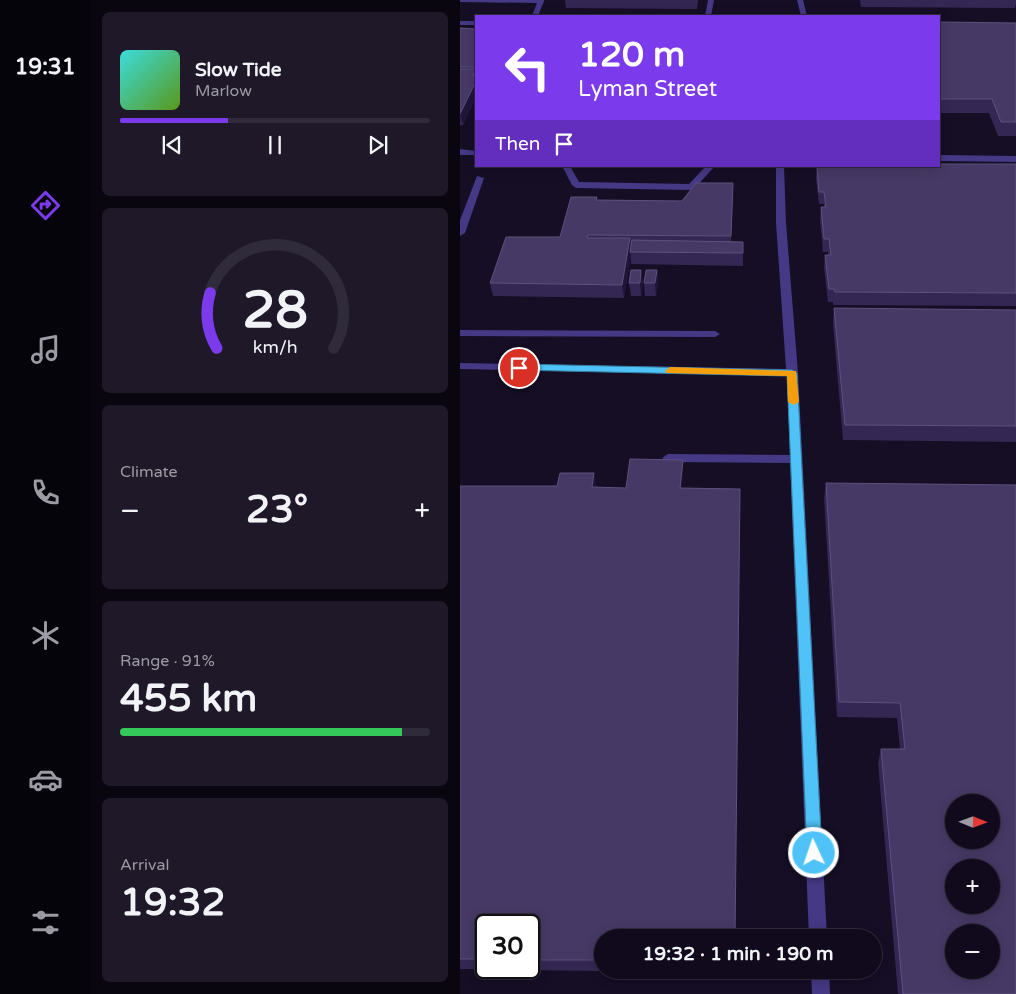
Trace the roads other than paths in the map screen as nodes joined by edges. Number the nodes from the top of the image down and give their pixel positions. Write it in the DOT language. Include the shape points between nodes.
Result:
graph roads {
  1 [pos="460,0"];
  2 [pos="541,0"];
  3 [pos="711,0"];
  4 [pos="800,0"];
  5 [pos="535,15"];
  6 [pos="708,15"];
  7 [pos="804,15"];
  8 [pos="460,23"];
  9 [pos="475,23"];
  10 [pos="460,152"];
  11 [pos="475,153"];
  12 [pos="940,158"];
  13 [pos="1016,159"];
  14 [pos="567,167"];
  15 [pos="710,167"];
  16 [pos="780,167"];
  17 [pos="480,178"];
  18 [pos="460,233"];
  19 [pos="460,333"];
  20 [pos="715,334"];
  21 [pos="460,366"];
  22 [pos="792,373"];
  23 [pos="668,458"];
  24 [pos="796,459"];
  25 [pos="818,929"];
  26 [pos="820,979"];
  27 [pos="821,994"];
  1 -- 2 [label="street"];
  2 -- 5 [label="street"];
  3 -- 6 [label="street"];
  4 -- 7 [label="street"];
  8 -- 9 [label="street"];
  10 -- 11 [label="street"];
  12 -- 13 [label="street"];
  14 -- 15 [label="street" via="576,185 691,187"];
  16 -- 22 [label="street"];
  17 -- 18 [label="street"];
  19 -- 20 [label="street"];
  21 -- 22 [label="street"];
  22 -- 24 [label="street"];
  23 -- 24 [label="street"];
  24 -- 25 [label="street"];
  26 -- 27 [label="street"];
}
